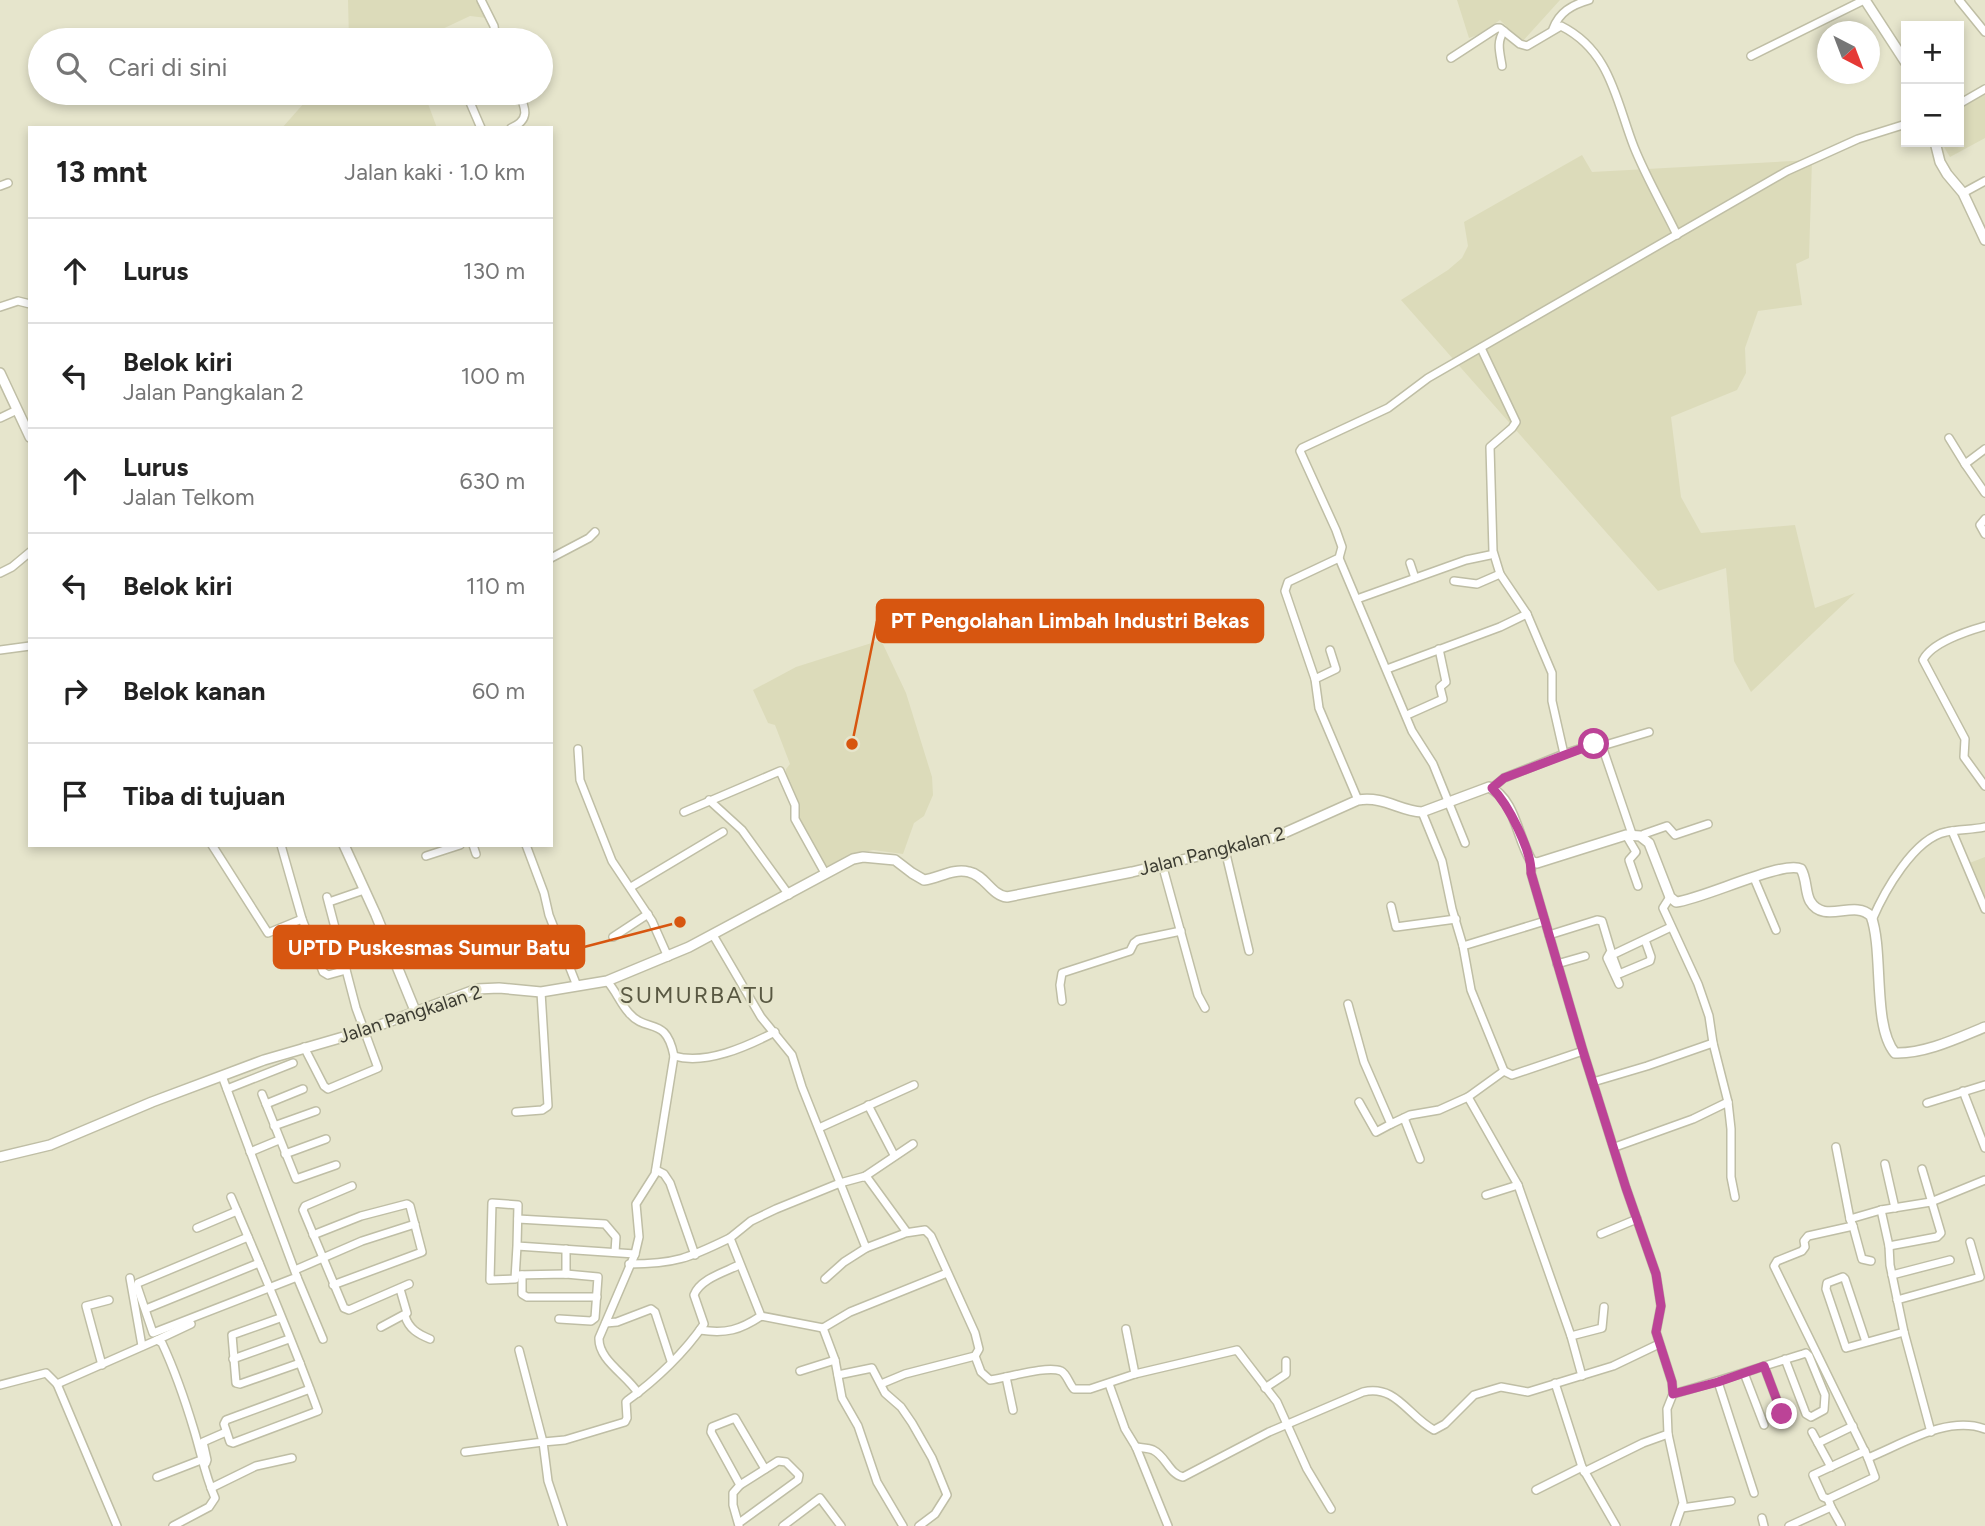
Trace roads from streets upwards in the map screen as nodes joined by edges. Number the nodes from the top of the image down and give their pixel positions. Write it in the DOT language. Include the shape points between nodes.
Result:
graph roads {
  1 [pos="481,0"];
  2 [pos="1589,0"];
  3 [pos="1865,0"];
  4 [pos="1959,0"];
  5 [pos="494,28"];
  6 [pos="1553,29"];
  7 [pos="1504,31"];
  8 [pos="1985,32"];
  9 [pos="1454,55"];
  10 [pos="1901,55"];
  11 [pos="1751,56"];
  12 [pos="1502,65"];
  13 [pos="1985,89"];
  14 [pos="1964,101"];
  15 [pos="471,105"];
  16 [pos="524,105"];
  17 [pos="480,126"];
  18 [pos="516,126"];
  19 [pos="1901,126"];
  20 [pos="1936,147"];
  21 [pos="1985,181"];
  22 [pos="1963,193"];
  23 [pos="1677,235"];
  24 [pos="1985,240"];
  25 [pos="28,304"];
  26 [pos="0,307"];
  27 [pos="1481,348"];
  28 [pos="0,373"];
  29 [pos="18,410"];
  30 [pos="0,418"];
  31 [pos="28,432"];
  32 [pos="1949,438"];
  33 [pos="1985,449"];
  34 [pos="1965,464"];
  35 [pos="1985,493"];
  36 [pos="1985,519"];
  37 [pos="595,531"];
  38 [pos="1985,534"];
  39 [pos="28,554"];
  40 [pos="1489,555"];
  41 [pos="553,557"];
  42 [pos="1339,558"];
  43 [pos="1410,563"];
  44 [pos="0,573"];
  45 [pos="1500,574"];
  46 [pos="1415,578"];
  47 [pos="1454,582"];
  48 [pos="1357,600"];
  49 [pos="1527,614"];
  50 [pos="1985,626"];
  51 [pos="28,646"];
  52 [pos="1439,649"];
  53 [pos="0,650"];
  54 [pos="1330,650"];
  55 [pos="1387,669"];
  56 [pos="1315,679"];
  57 [pos="1407,715"];
  58 [pos="1649,732"];
  59 [pos="1602,746"];
  60 [pos="579,749"];
  61 [pos="1564,754"];
  62 [pos="1985,786"];
  63 [pos="1492,788"];
  64 [pos="709,800"];
  65 [pos="1358,800"];
  66 [pos="1449,802"];
  67 [pos="1422,812"];
  68 [pos="684,813"];
  69 [pos="1708,824"];
  70 [pos="1985,827"];
  71 [pos="1951,831"];
  72 [pos="723,832"];
  73 [pos="1629,834"];
  74 [pos="1643,837"];
  75 [pos="1465,843"];
  76 [pos="213,847"];
  77 [pos="282,847"];
  78 [pos="345,847"];
  79 [pos="454,847"];
  80 [pos="527,847"];
  81 [pos="1225,850"];
  82 [pos="426,856"];
  83 [pos="1532,862"];
  84 [pos="1162,864"];
  85 [pos="825,873"];
  86 [pos="1754,878"];
  87 [pos="1638,886"];
  88 [pos="631,887"];
  89 [pos="364,890"];
  90 [pos="789,895"];
  91 [pos="1670,897"];
  92 [pos="1391,906"];
  93 [pos="1985,909"];
  94 [pos="648,914"];
  95 [pos="302,919"];
  96 [pos="1456,919"];
  97 [pos="1872,920"];
  98 [pos="1545,921"];
  99 [pos="1671,927"];
  100 [pos="1181,930"];
  101 [pos="1776,930"];
  102 [pos="713,934"];
  103 [pos="1549,935"];
  104 [pos="614,937"];
  105 [pos="1645,940"];
  106 [pos="1464,946"];
  107 [pos="1249,951"];
  108 [pos="1585,956"];
  109 [pos="668,957"];
  110 [pos="1557,964"];
  111 [pos="346,970"];
  112 [pos="607,981"];
  113 [pos="1619,984"];
  114 [pos="577,986"];
  115 [pos="541,992"];
  116 [pos="1062,1001"];
  117 [pos="1348,1004"];
  118 [pos="1205,1008"];
  119 [pos="416,1013"];
  120 [pos="1985,1027"];
  121 [pos="364,1031"];
  122 [pos="775,1032"];
  123 [pos="1713,1043"];
  124 [pos="304,1047"];
  125 [pos="1583,1051"];
  126 [pos="674,1056"];
  127 [pos="293,1063"];
  128 [pos="1504,1071"];
  129 [pos="222,1076"];
  130 [pos="1593,1082"];
  131 [pos="914,1085"];
  132 [pos="1985,1085"];
  133 [pos="227,1088"];
  134 [pos="303,1089"];
  135 [pos="1963,1091"];
  136 [pos="262,1094"];
  137 [pos="1468,1097"];
  138 [pos="1359,1102"];
  139 [pos="1728,1102"];
  140 [pos="1927,1103"];
  141 [pos="266,1104"];
  142 [pos="868,1105"];
  143 [pos="316,1111"];
  144 [pos="516,1112"];
  145 [pos="1404,1118"];
  146 [pos="1391,1124"];
  147 [pos="274,1126"];
  148 [pos="819,1128"];
  149 [pos="326,1139"];
  150 [pos="279,1140"];
  151 [pos="913,1144"];
  152 [pos="1615,1147"];
  153 [pos="1836,1147"];
  154 [pos="1985,1148"];
  155 [pos="250,1152"];
  156 [pos="285,1154"];
  157 [pos="894,1155"];
  158 [pos="0,1157"];
  159 [pos="1420,1159"];
  160 [pos="1885,1164"];
  161 [pos="336,1165"];
  162 [pos="1922,1169"];
  163 [pos="656,1170"];
  164 [pos="863,1177"];
  165 [pos="1985,1180"];
  166 [pos="841,1183"];
  167 [pos="1518,1185"];
  168 [pos="352,1186"];
  169 [pos="1486,1195"];
  170 [pos="231,1197"];
  171 [pos="1735,1197"];
  172 [pos="1931,1202"];
  173 [pos="1895,1208"];
  174 [pos="1881,1210"];
  175 [pos="237,1211"];
  176 [pos="517,1219"];
  177 [pos="1637,1219"];
  178 [pos="1852,1223"];
  179 [pos="415,1224"];
  180 [pos="197,1228"];
  181 [pos="905,1233"];
  182 [pos="1601,1234"];
  183 [pos="313,1235"];
  184 [pos="248,1237"];
  185 [pos="730,1238"];
  186 [pos="1970,1242"];
  187 [pos="517,1246"];
  188 [pos="1889,1246"];
  189 [pos="866,1248"];
  190 [pos="566,1249"];
  191 [pos="615,1252"];
  192 [pos="635,1254"];
  193 [pos="695,1255"];
  194 [pos="322,1258"];
  195 [pos="1950,1260"];
  196 [pos="1871,1261"];
  197 [pos="259,1264"];
  198 [pos="629,1264"];
  199 [pos="739,1265"];
  200 [pos="296,1273"];
  201 [pos="947,1273"];
  202 [pos="566,1274"];
  203 [pos="519,1275"];
  204 [pos="1892,1275"];
  205 [pos="1982,1277"];
  206 [pos="130,1278"];
  207 [pos="825,1279"];
  208 [pos="409,1284"];
  209 [pos="333,1285"];
  210 [pos="269,1289"];
  211 [pos="400,1289"];
  212 [pos="597,1297"];
  213 [pos="109,1300"];
  214 [pos="1897,1300"];
  215 [pos="1604,1307"];
  216 [pos="146,1309"];
  217 [pos="405,1316"];
  218 [pos="761,1316"];
  219 [pos="280,1318"];
  220 [pos="559,1319"];
  221 [pos="606,1323"];
  222 [pos="381,1327"];
  223 [pos="823,1328"];
  224 [pos="700,1329"];
  225 [pos="1126,1329"];
  226 [pos="1904,1332"];
  227 [pos="1571,1336"];
  228 [pos="156,1337"];
  229 [pos="289,1339"];
  230 [pos="323,1339"];
  231 [pos="430,1339"];
  232 [pos="1866,1342"];
  233 [pos="1659,1345"];
  234 [pos="142,1346"];
  235 [pos="519,1350"];
  236 [pos="975,1356"];
  237 [pos="233,1359"];
  238 [pos="1785,1359"];
  239 [pos="835,1360"];
  240 [pos="671,1361"];
  241 [pos="1286,1361"];
  242 [pos="299,1363"];
  243 [pos="102,1365"];
  244 [pos="1764,1366"];
  245 [pos="800,1371"];
  246 [pos="1744,1373"];
  247 [pos="1135,1374"];
  248 [pos="838,1375"];
  249 [pos="1582,1376"];
  250 [pos="1006,1377"];
  251 [pos="1718,1382"];
  252 [pos="1555,1383"];
  253 [pos="57,1384"];
  254 [pos="881,1384"];
  255 [pos="1109,1384"];
  256 [pos="0,1385"];
  257 [pos="1265,1388"];
  258 [pos="310,1389"];
  259 [pos="638,1393"];
  260 [pos="1673,1394"];
  261 [pos="1013,1410"];
  262 [pos="1782,1414"];
  263 [pos="1287,1424"];
  264 [pos="1764,1425"];
  265 [pos="1853,1426"];
  266 [pos="225,1428"];
  267 [pos="1985,1429"];
  268 [pos="1812,1432"];
  269 [pos="1931,1432"];
  270 [pos="1668,1434"];
  271 [pos="542,1442"];
  272 [pos="1818,1443"];
  273 [pos="1136,1447"];
  274 [pos="465,1452"];
  275 [pos="1867,1454"];
  276 [pos="292,1458"];
  277 [pos="201,1460"];
  278 [pos="1831,1467"];
  279 [pos="765,1469"];
  280 [pos="1583,1469"];
  281 [pos="157,1478"];
  282 [pos="740,1485"];
  283 [pos="211,1489"];
  284 [pos="1536,1490"];
  285 [pos="1754,1493"];
  286 [pos="1731,1501"];
  287 [pos="1830,1503"];
  288 [pos="1682,1508"];
  289 [pos="1331,1509"];
  290 [pos="1807,1518"];
  291 [pos="839,1523"];
  292 [pos="739,1524"];
  293 [pos="1841,1525"];
  294 [pos="117,1526"];
  295 [pos="173,1526"];
  296 [pos="564,1526"];
  297 [pos="783,1526"];
  298 [pos="829,1526"];
  299 [pos="903,1526"];
  300 [pos="919,1526"];
  301 [pos="1168,1526"];
  302 [pos="1616,1526"];
  303 [pos="1675,1526"];
  304 [pos="1789,1526"];
  305 [pos="1811,1526"];
  1 -- 5 [label="street"];
  2 -- 6 [label="street" via="1560,15"];
  3 -- 10 [label="street"];
  3 -- 11 [label="street"];
  4 -- 8 [label="street"];
  6 -- 7 [label="street" via="1527,46"];
  6 -- 23 [label="street" via="1561,26 1592,48"];
  7 -- 9 [label="street" via="1497,28"];
  7 -- 12 [label="street" via="1499,38"];
  13 -- 14 [label="street"];
  15 -- 17 [label="street"];
  16 -- 18 [label="street" via="525,117"];
  19 -- 23 [label="street" via="1787,171"];
  20 -- 22 [label="street" via="1940,162"];
  21 -- 22 [label="street"];
  22 -- 24 [label="street"];
  23 -- 27 [label="street"];
  25 -- 26 [label="street" via="18,301"];
  27 -- 42 [label="street" via="1428,378 1388,408 1302,448 1342,547"];
  27 -- 45 [label="street" via="1516,422 1490,447 1493,551"];
  28 -- 29 [label="street"];
  29 -- 30 [label="street"];
  29 -- 31 [label="street"];
  32 -- 34 [label="street"];
  33 -- 34 [label="street"];
  34 -- 35 [label="street"];
  36 -- 38 [label="street" via="1980,525"];
  37 -- 41 [label="street"];
  39 -- 44 [label="street"];
  40 -- 46 [label="street"];
  42 -- 48 [label="street"];
  42 -- 56 [label="street" via="1288,582 1284,591"];
  43 -- 46 [label="street"];
  45 -- 47 [label="street" via="1477,584"];
  45 -- 49 [label="street"];
  46 -- 48 [label="street"];
  48 -- 55 [label="street"];
  49 -- 52 [label="street"];
  49 -- 61 [label="street" via="1552,673 1552,701"];
  50 -- 62 [label="street" via="1946,642 1923,660 1965,739 1964,757"];
  51 -- 53 [label="street"];
  52 -- 55 [label="street"];
  52 -- 57 [label="street" via="1446,682 1440,688 1443,699"];
  54 -- 56 [label="street" via="1336,669"];
  55 -- 57 [label="street"];
  56 -- 65 [label="street" via="1319,708"];
  57 -- 66 [label="street"];
  58 -- 59 [label="street"];
  59 -- 61 [label="street" via="1594,744"];
  59 -- 73 [label="street"];
  60 -- 88 [label="street" via="580,780 612,861"];
  61 -- 63 [label="street" via="1504,778"];
  63 -- 66 [label="street"];
  63 -- 83 [label="street" via="1509,808"];
  64 -- 68 [label="street"];
  64 -- 85 [label="street" via="780,771 795,805 795,819"];
  64 -- 90 [label="street" via="742,830"];
  65 -- 67 [label="street, Jalan Pangkalan 2" via="1391,802"];
  65 -- 81 [label="street, Jalan Pangkalan 2" via="1297,829"];
  66 -- 67 [label="street"];
  66 -- 75 [label="street"];
  67 -- 96 [label="street" via="1442,861"];
  69 -- 74 [label="street" via="1675,835 1667,826"];
  70 -- 71 [label="street"];
  71 -- 93 [label="street"];
  71 -- 97 [label="street" via="1935,837 1906,863 1882,896"];
  72 -- 88 [label="street"];
  73 -- 74 [label="street"];
  73 -- 83 [label="street"];
  73 -- 87 [label="street" via="1636,852 1629,860"];
  74 -- 91 [label="street"];
  76 -- 95 [label="street" via="268,933"];
  77 -- 95 [label="street"];
  78 -- 89 [label="street"];
  79 -- 82 [label="street"];
  80 -- 114 [label="street"];
  81 -- 84 [label="street, Jalan Pangkalan 2"];
  81 -- 107 [label="street"];
  83 -- 98 [label="street"];
  84 -- 85 [label="street, Jalan Pangkalan 2" via="1007,897 975,874 949,872 924,880 895,860 883,858 857,857"];
  84 -- 100 [label="street"];
  85 -- 90 [label="street, Jalan Pangkalan 2"];
  86 -- 91 [label="street" via="1680,902"];
  86 -- 97 [label="street" via="1797,867 1805,875 1810,901 1817,908 1861,910"];
  86 -- 101 [label="street"];
  88 -- 94 [label="street"];
  89 -- 111 [label="street" via="328,899"];
  89 -- 119 [label="street"];
  90 -- 102 [label="street, Jalan Pangkalan 2"];
  91 -- 99 [label="street" via="1663,908"];
  92 -- 96 [label="street" via="1396,927"];
  94 -- 104 [label="street"];
  94 -- 109 [label="street"];
  95 -- 111 [label="street" via="323,972"];
  96 -- 106 [label="street"];
  97 -- 120 [label="street" via="1883,1020 1895,1053 1920,1050"];
  98 -- 103 [label="street"];
  98 -- 106 [label="street"];
  99 -- 105 [label="street"];
  99 -- 123 [label="street" via="1698,984"];
  100 -- 116 [label="street" via="1136,942 1130,951 1062,973"];
  100 -- 118 [label="street"];
  102 -- 109 [label="street, Jalan Pangkalan 2"];
  102 -- 122 [label="street" via="761,1017"];
  103 -- 110 [label="street"];
  103 -- 113 [label="street" via="1602,921 1611,951 1607,958"];
  105 -- 105 [label="street" via="1650,961 1619,974 1612,955"];
  106 -- 128 [label="street" via="1471,990"];
  108 -- 110 [label="street"];
  109 -- 112 [label="street, Jalan Pangkalan 2"];
  110 -- 125 [label="street"];
  111 -- 121 [label="street"];
  112 -- 114 [label="street, Jalan Pangkalan 2"];
  112 -- 126 [label="street" via="632,1016 663,1030"];
  114 -- 115 [label="street, Jalan Pangkalan 2"];
  115 -- 119 [label="street, Jalan Pangkalan 2" via="477,989"];
  115 -- 144 [label="street" via="548,1106"];
  117 -- 146 [label="street" via="1364,1062"];
  119 -- 121 [label="street, Jalan Pangkalan 2"];
  121 -- 124 [label="street, Jalan Pangkalan 2"];
  121 -- 124 [label="street" via="378,1068 328,1089"];
  122 -- 126 [label="street" via="694,1059"];
  122 -- 148 [label="street" via="792,1055"];
  123 -- 130 [label="street"];
  123 -- 139 [label="street"];
  124 -- 129 [label="street, Jalan Pangkalan 2"];
  125 -- 128 [label="street" via="1512,1075"];
  125 -- 130 [label="street"];
  126 -- 163 [label="street"];
  127 -- 133 [label="street"];
  128 -- 137 [label="street"];
  129 -- 133 [label="street"];
  129 -- 158 [label="street, Jalan Pangkalan 2" via="50,1145"];
  130 -- 152 [label="street"];
  131 -- 142 [label="street"];
  132 -- 135 [label="street"];
  133 -- 155 [label="street"];
  134 -- 141 [label="street"];
  135 -- 140 [label="street"];
  135 -- 154 [label="street"];
  136 -- 141 [label="street"];
  137 -- 145 [label="street"];
  137 -- 167 [label="street"];
  138 -- 146 [label="street" via="1377,1132"];
  139 -- 152 [label="street"];
  139 -- 171 [label="street"];
  141 -- 147 [label="street"];
  142 -- 148 [label="street"];
  142 -- 157 [label="street"];
  143 -- 147 [label="street"];
  145 -- 146 [label="street"];
  145 -- 159 [label="street"];
  147 -- 150 [label="street"];
  148 -- 166 [label="street"];
  149 -- 156 [label="street"];
  150 -- 155 [label="street"];
  150 -- 156 [label="street"];
  151 -- 157 [label="street"];
  152 -- 177 [label="street"];
  153 -- 178 [label="street"];
  155 -- 200 [label="street"];
  156 -- 161 [label="street" via="298,1180"];
  157 -- 164 [label="street"];
  160 -- 173 [label="street"];
  162 -- 172 [label="street"];
  163 -- 192 [label="street" via="636,1204 639,1237"];
  163 -- 193 [label="street" via="670,1183"];
  164 -- 166 [label="street"];
  164 -- 181 [label="street" via="869,1177"];
  165 -- 172 [label="street"];
  166 -- 185 [label="street" via="760,1216"];
  166 -- 189 [label="street"];
  167 -- 169 [label="street"];
  167 -- 227 [label="street"];
  168 -- 183 [label="street" via="305,1206"];
  170 -- 175 [label="street"];
  172 -- 173 [label="street"];
  172 -- 188 [label="street" via="1940,1236"];
  173 -- 174 [label="street"];
  174 -- 178 [label="street"];
  174 -- 188 [label="street"];
  175 -- 180 [label="street"];
  175 -- 184 [label="street"];
  176 -- 187 [label="street"];
  176 -- 191 [label="street" via="605,1224 617,1237"];
  176 -- 203 [label="street" via="517,1204 492,1204 488,1277 512,1281"];
  177 -- 182 [label="street"];
  177 -- 233 [label="street" via="1658,1282"];
  178 -- 196 [label="street" via="1862,1259"];
  178 -- 265 [label="street" via="1808,1237 1802,1251 1774,1266"];
  179 -- 183 [label="street" via="407,1204"];
  179 -- 194 [label="street"];
  179 -- 209 [label="street" via="422,1252"];
  181 -- 189 [label="street"];
  181 -- 201 [label="street" via="928,1232"];
  183 -- 194 [label="street"];
  184 -- 197 [label="street"];
  184 -- 216 [label="street" via="140,1282 137,1286"];
  185 -- 193 [label="street"];
  185 -- 199 [label="street"];
  186 -- 205 [label="street"];
  187 -- 190 [label="street"];
  187 -- 203 [label="street"];
  188 -- 204 [label="street"];
  189 -- 207 [label="street"];
  190 -- 191 [label="street"];
  190 -- 202 [label="street"];
  191 -- 192 [label="street"];
  192 -- 198 [label="street"];
  193 -- 198 [label="street" via="664,1264"];
  194 -- 200 [label="street"];
  194 -- 209 [label="street"];
  195 -- 204 [label="street"];
  197 -- 210 [label="street"];
  197 -- 216 [label="street"];
  198 -- 221 [label="street"];
  199 -- 218 [label="street"];
  199 -- 224 [label="street" via="695,1290 704,1324"];
  200 -- 210 [label="street"];
  200 -- 230 [label="street"];
  201 -- 223 [label="street" via="850,1312"];
  201 -- 236 [label="street" via="978,1344"];
  202 -- 203 [label="street"];
  202 -- 212 [label="street" via="597,1276"];
  203 -- 212 [label="street" via="522,1294 527,1297"];
  204 -- 214 [label="street"];
  205 -- 214 [label="street"];
  206 -- 234 [label="street"];
  208 -- 211 [label="street"];
  209 -- 211 [label="street" via="346,1310"];
  210 -- 219 [label="street"];
  210 -- 228 [label="street"];
  211 -- 217 [label="street"];
  212 -- 220 [label="street" via="596,1316 591,1321"];
  213 -- 243 [label="street" via="86,1306"];
  214 -- 226 [label="street"];
  215 -- 227 [label="street" via="1602,1328"];
  216 -- 228 [label="street"];
  217 -- 222 [label="street"];
  217 -- 231 [label="street" via="416,1332"];
  218 -- 223 [label="street"];
  218 -- 224 [label="street" via="732,1332"];
  219 -- 229 [label="street"];
  219 -- 237 [label="street" via="232,1335"];
  221 -- 240 [label="street" via="651,1309"];
  221 -- 259 [label="street" via="599,1338 601,1350"];
  223 -- 239 [label="street"];
  224 -- 240 [label="street"];
  225 -- 247 [label="street"];
  226 -- 232 [label="street"];
  226 -- 269 [label="street"];
  227 -- 249 [label="street"];
  228 -- 234 [label="street"];
  228 -- 277 [label="street" via="176,1375"];
  229 -- 237 [label="street"];
  229 -- 242 [label="street"];
  232 -- 232 [label="street" via="1845,1279 1827,1283 1843,1346 1848,1349"];
  233 -- 249 [label="street"];
  233 -- 260 [label="street"];
  234 -- 243 [label="street"];
  235 -- 271 [label="street"];
  236 -- 250 [label="street" via="985,1378"];
  236 -- 254 [label="street"];
  237 -- 242 [label="street" via="240,1384"];
  238 -- 238 [label="street" via="1809,1356 1826,1399 1818,1415 1806,1414"];
  238 -- 244 [label="street"];
  239 -- 245 [label="street"];
  239 -- 248 [label="street"];
  240 -- 259 [label="street"];
  241 -- 257 [label="street" via="1286,1374"];
  242 -- 258 [label="street"];
  243 -- 253 [label="street"];
  244 -- 246 [label="street"];
  244 -- 262 [label="street"];
  246 -- 251 [label="street"];
  246 -- 264 [label="street"];
  247 -- 255 [label="street"];
  247 -- 257 [label="street" via="1235,1349"];
  248 -- 254 [label="street" via="870,1366"];
  248 -- 299 [label="street" via="842,1398 858,1426 877,1482"];
  249 -- 252 [label="street"];
  250 -- 255 [label="street" via="1059,1371 1074,1389"];
  250 -- 261 [label="street"];
  251 -- 260 [label="street"];
  251 -- 285 [label="street"];
  252 -- 263 [label="street" via="1528,1392 1501,1387 1474,1395 1434,1430 1387,1392 1374,1389"];
  252 -- 280 [label="street"];
  253 -- 256 [label="street" via="47,1373"];
  253 -- 294 [label="street"];
  254 -- 300 [label="street" via="912,1423 947,1495 935,1514"];
  255 -- 273 [label="street"];
  257 -- 263 [label="street"];
  258 -- 266 [label="street" via="226,1420"];
  258 -- 266 [label="street" via="317,1413 233,1443"];
  259 -- 271 [label="street" via="626,1402 625,1422"];
  260 -- 270 [label="street" via="1667,1409"];
  263 -- 273 [label="street" via="1183,1478 1152,1450"];
  263 -- 289 [label="street"];
  265 -- 272 [label="street"];
  265 -- 275 [label="street"];
  266 -- 277 [label="street" via="204,1441 207,1461"];
  267 -- 269 [label="street" via="1965,1423"];
  268 -- 272 [label="street"];
  269 -- 275 [label="street"];
  270 -- 280 [label="street"];
  270 -- 288 [label="street"];
  271 -- 274 [label="street"];
  271 -- 296 [label="street" via="548,1481"];
  272 -- 278 [label="street"];
  273 -- 301 [label="street"];
  275 -- 278 [label="street"];
  275 -- 287 [label="street" via="1875,1477"];
  276 -- 283 [label="street" via="256,1466"];
  277 -- 281 [label="street"];
  277 -- 283 [label="street"];
  278 -- 287 [label="street" via="1812,1478"];
  279 -- 282 [label="street"];
  279 -- 282 [label="street" via="735,1418 712,1427"];
  279 -- 292 [label="street" via="783,1461 799,1478"];
  280 -- 284 [label="street"];
  280 -- 302 [label="street"];
  282 -- 292 [label="street" via="732,1497"];
  283 -- 295 [label="street" via="215,1497 209,1507"];
  286 -- 288 [label="street"];
  287 -- 290 [label="street"];
  287 -- 293 [label="street"];
  288 -- 303 [label="street"];
  290 -- 304 [label="street"];
  290 -- 305 [label="street"];
  291 -- 297 [label="street" via="820,1498"];
  291 -- 298 [label="street"];
}
